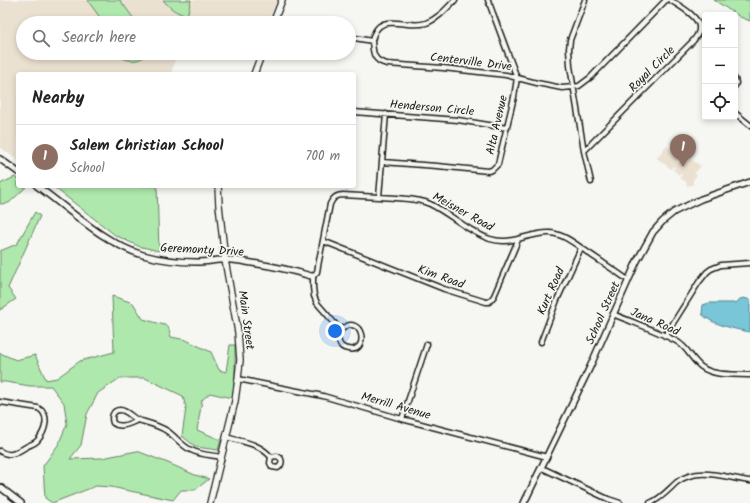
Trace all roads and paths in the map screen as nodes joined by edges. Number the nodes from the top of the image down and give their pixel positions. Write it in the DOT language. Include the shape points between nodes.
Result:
graph roads {
  1 [pos="282,0"];
  2 [pos="455,0"];
  3 [pos="488,0"];
  4 [pos="585,0"];
  5 [pos="666,0"];
  6 [pos="670,0"];
  7 [pos="277,16"];
  8 [pos="356,38"];
  9 [pos="372,41"];
  10 [pos="259,60"];
  11 [pos="255,72"];
  12 [pos="517,78"];
  13 [pos="574,87"];
  14 [pos="356,112"];
  15 [pos="386,114"];
  16 [pos="738,115"];
  17 [pos="750,125"];
  18 [pos="507,128"];
  19 [pos="584,151"];
  20 [pos="0,159"];
  21 [pos="382,162"];
  22 [pos="16,171"];
  23 [pos="591,182"];
  24 [pos="750,182"];
  25 [pos="40,188"];
  26 [pos="218,188"];
  27 [pos="379,197"];
  28 [pos="518,240"];
  29 [pos="323,241"];
  30 [pos="581,248"];
  31 [pos="226,260"];
  32 [pos="750,263"];
  33 [pos="313,276"];
  34 [pos="628,280"];
  35 [pos="613,314"];
  36 [pos="341,330"];
  37 [pos="665,336"];
  38 [pos="541,342"];
  39 [pos="427,344"];
  40 [pos="750,375"];
  41 [pos="238,380"];
  42 [pos="0,402"];
  43 [pos="402,419"];
  44 [pos="138,420"];
  45 [pos="226,437"];
  46 [pos="1,453"];
  47 [pos="221,457"];
  48 [pos="271,457"];
  49 [pos="546,457"];
  50 [pos="542,468"];
  51 [pos="750,481"];
  52 [pos="0,487"];
  53 [pos="21,503"];
  54 [pos="210,503"];
  55 [pos="524,503"];
  56 [pos="620,503"];
  57 [pos="650,503"];
  1 -- 7 [label="main road"];
  2 -- 9 [label="street" via="425,23 393,22 380,25"];
  3 -- 12 [label="street, Alta Avenue"];
  4 -- 13 [label="street" via="570,40 570,66"];
  5 -- 13 [label="street" via="591,77"];
  6 -- 19 [label="street, Royal Circle" via="694,18 699,25 698,34"];
  8 -- 9 [label="street"];
  9 -- 12 [label="street, Centerville Drive" via="375,57 387,64 448,68"];
  10 -- 11 [label="main road"];
  12 -- 13 [label="street, Centerville Drive" via="558,87"];
  12 -- 18 [label="street, Alta Avenue"];
  13 -- 19 [label="street"];
  14 -- 15 [label="street, Henderson Circle"];
  15 -- 18 [label="street, Henderson Circle" via="458,120"];
  15 -- 21 [label="street"];
  16 -- 17 [label="street"];
  18 -- 21 [label="street, Alta Avenue" via="498,164 492,170"];
  19 -- 23 [label="street"];
  20 -- 22 [label="street"];
  21 -- 27 [label="street"];
  24 -- 34 [label="street, School Street" via="690,204 669,216 649,238"];
  25 -- 31 [label="street, Geremonty Drive" via="103,235 135,252 176,261"];
  26 -- 31 [label="main road, Main Street"];
  27 -- 28 [label="street, Meisner Road" via="425,202 484,237 501,241"];
  27 -- 29 [label="street, Meisner Road" via="335,197 330,204"];
  28 -- 29 [label="street, Kim Road" via="489,302 444,289"];
  28 -- 30 [label="street, Meisner Road" via="542,234 555,234"];
  29 -- 33 [label="street, Meisner Road" via="318,266"];
  30 -- 34 [label="street, Meisner Road"];
  30 -- 38 [label="street, Kurt Road"];
  31 -- 33 [label="street, Geremonty Drive" via="270,266"];
  31 -- 41 [label="main road, Main Street" via="240,348"];
  32 -- 37 [label="street" via="721,265 707,272"];
  33 -- 36 [label="street" via="316,300"];
  34 -- 35 [label="street, School Street"];
  35 -- 37 [label="street, Jana Road"];
  35 -- 49 [label="street, School Street" via="590,368"];
  36 -- 36 [label="street" via="350,325 355,326 362,334 358,346 351,350 342,346 338,337"];
  37 -- 40 [label="street, Jana Road" via="685,347 697,364 705,370 719,374"];
  39 -- 43 [label="street"];
  41 -- 43 [label="street, Merrill Avenue" via="323,396"];
  41 -- 45 [label="main road, Main Street"];
  42 -- 46 [label="street" via="38,408 46,416 44,429 37,441 16,453"];
  43 -- 49 [label="street, Merrill Avenue"];
  44 -- 44 [label="street" via="119,426 114,423 112,417 115,412 121,410"];
  44 -- 47 [label="street" via="166,430 194,451"];
  45 -- 47 [label="main road, Main Street"];
  45 -- 48 [label="street" via="258,446"];
  47 -- 54 [label="main road, Main Street"];
  49 -- 50 [label="street, School Street"];
  50 -- 55 [label="street, School Street"];
  50 -- 56 [label="street"];
  51 -- 57 [label="street" via="707,474 692,475 682,479"];
  52 -- 53 [label="street"];
}
